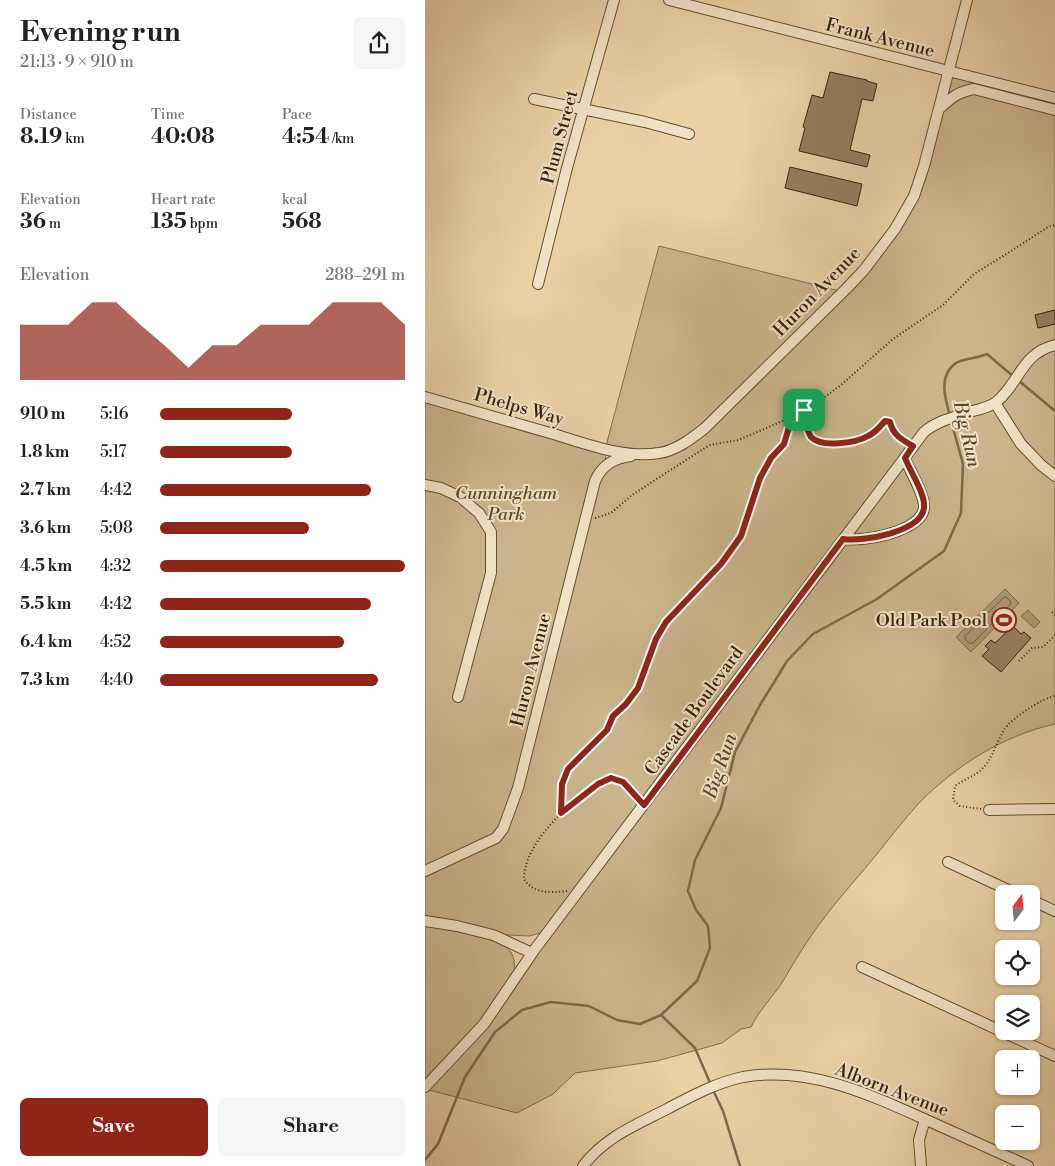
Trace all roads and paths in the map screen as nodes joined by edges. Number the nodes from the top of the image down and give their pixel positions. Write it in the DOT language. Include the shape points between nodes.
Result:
graph roads {
  1 [pos="614,0"];
  2 [pos="669,0"];
  3 [pos="967,0"];
  4 [pos="947,77"];
  5 [pos="974,89"];
  6 [pos="1055,98"];
  7 [pos="533,99"];
  8 [pos="585,109"];
  9 [pos="939,109"];
  10 [pos="1055,110"];
  11 [pos="689,134"];
  12 [pos="1055,225"];
  13 [pos="538,284"];
  14 [pos="1055,345"];
  15 [pos="425,397"];
  16 [pos="995,402"];
  17 [pos="804,410"];
  18 [pos="792,417"];
  19 [pos="913,446"];
  20 [pos="602,448"];
  21 [pos="637,454"];
  22 [pos="905,458"];
  23 [pos="602,469"];
  24 [pos="1055,476"];
  25 [pos="425,484"];
  26 [pos="585,517"];
  27 [pos="843,539"];
  28 [pos="1052,612"];
  29 [pos="1055,615"];
  30 [pos="1055,635"];
  31 [pos="1019,661"];
  32 [pos="1055,696"];
  33 [pos="458,697"];
  34 [pos="644,805"];
  35 [pos="1055,809"];
  36 [pos="989,810"];
  37 [pos="561,813"];
  38 [pos="948,862"];
  39 [pos="425,871"];
  40 [pos="998,885"];
  41 [pos="574,890"];
  42 [pos="1040,904"];
  43 [pos="1055,911"];
  44 [pos="425,921"];
  45 [pos="532,953"];
  46 [pos="862,967"];
  47 [pos="1055,1056"];
  48 [pos="425,1087"];
  49 [pos="925,1120"];
  50 [pos="583,1166"];
  51 [pos="921,1166"];
  52 [pos="1028,1166"];
  1 -- 8 [label="street, Plum Street"];
  2 -- 4 [label="street, Frank Avenue"];
  3 -- 4 [label="street, Huron Avenue"];
  4 -- 5 [label="street"];
  4 -- 6 [label="street, Frank Avenue"];
  4 -- 9 [label="street, Huron Avenue"];
  5 -- 9 [label="street" via="962,91"];
  5 -- 10 [label="street"];
  7 -- 8 [label="street"];
  8 -- 11 [label="street"];
  8 -- 13 [label="street, Plum Street"];
  9 -- 21 [label="street, Huron Avenue" via="913,196 895,228 864,270 705,428 676,447 660,453"];
  12 -- 17 [label="path" via="974,274 943,305 893,339 841,385"];
  14 -- 16 [label="street, Cascade Boulevard" via="1041,350 1029,360"];
  15 -- 20 [label="street, Phelps Way"];
  16 -- 19 [label="street, Cascade Boulevard" via="939,422 924,432"];
  16 -- 24 [label="street" via="1021,444"];
  17 -- 18 [label="path"];
  17 -- 19 [label="path" via="811,437 823,444 866,437 885,421 890,422 897,436"];
  18 -- 26 [label="path" via="738,440 710,445 671,468 611,513"];
  18 -- 37 [label="path" via="784,444 771,458 760,478 741,536 721,564 666,622 656,639 638,688 613,716 607,730 568,769 562,784"];
  19 -- 22 [label="street, Cascade Boulevard"];
  20 -- 21 [label="street, Huron Avenue"];
  20 -- 23 [label="street" via="607,458"];
  21 -- 23 [label="street, Huron Avenue" via="617,458"];
  22 -- 27 [label="street, Cascade Boulevard"];
  22 -- 27 [label="street" via="922,495 924,507 921,517 912,525 892,533 854,541"];
  23 -- 26 [label="street, Huron Avenue" via="595,481"];
  25 -- 33 [label="street" via="460,497 479,513 491,532 491,573"];
  26 -- 39 [label="street, Huron Avenue" via="518,788 503,829 496,838"];
  27 -- 34 [label="street, Cascade Boulevard"];
  28 -- 29 [label="path"];
  30 -- 31 [label="path" via="1043,647 1032,648"];
  32 -- 36 [label="path" via="1049,696 1018,716 1004,730 983,768 955,786 953,800 960,806"];
  34 -- 37 [label="path" via="623,782 611,778 598,784"];
  34 -- 45 [label="street, Cascade Boulevard"];
  35 -- 36 [label="street"];
  37 -- 41 [label="path" via="530,852 524,879 536,890"];
  38 -- 40 [label="street"];
  42 -- 43 [label="street"];
  44 -- 45 [label="street" via="493,935"];
  45 -- 48 [label="street, Cascade Boulevard" via="484,1024"];
  46 -- 47 [label="street"];
  49 -- 50 [label="street, Alborn Avenue" via="841,1084 774,1074 744,1077 712,1085 616,1135"];
  49 -- 51 [label="street" via="919,1140"];
  49 -- 52 [label="street, Alborn Avenue"];
}
